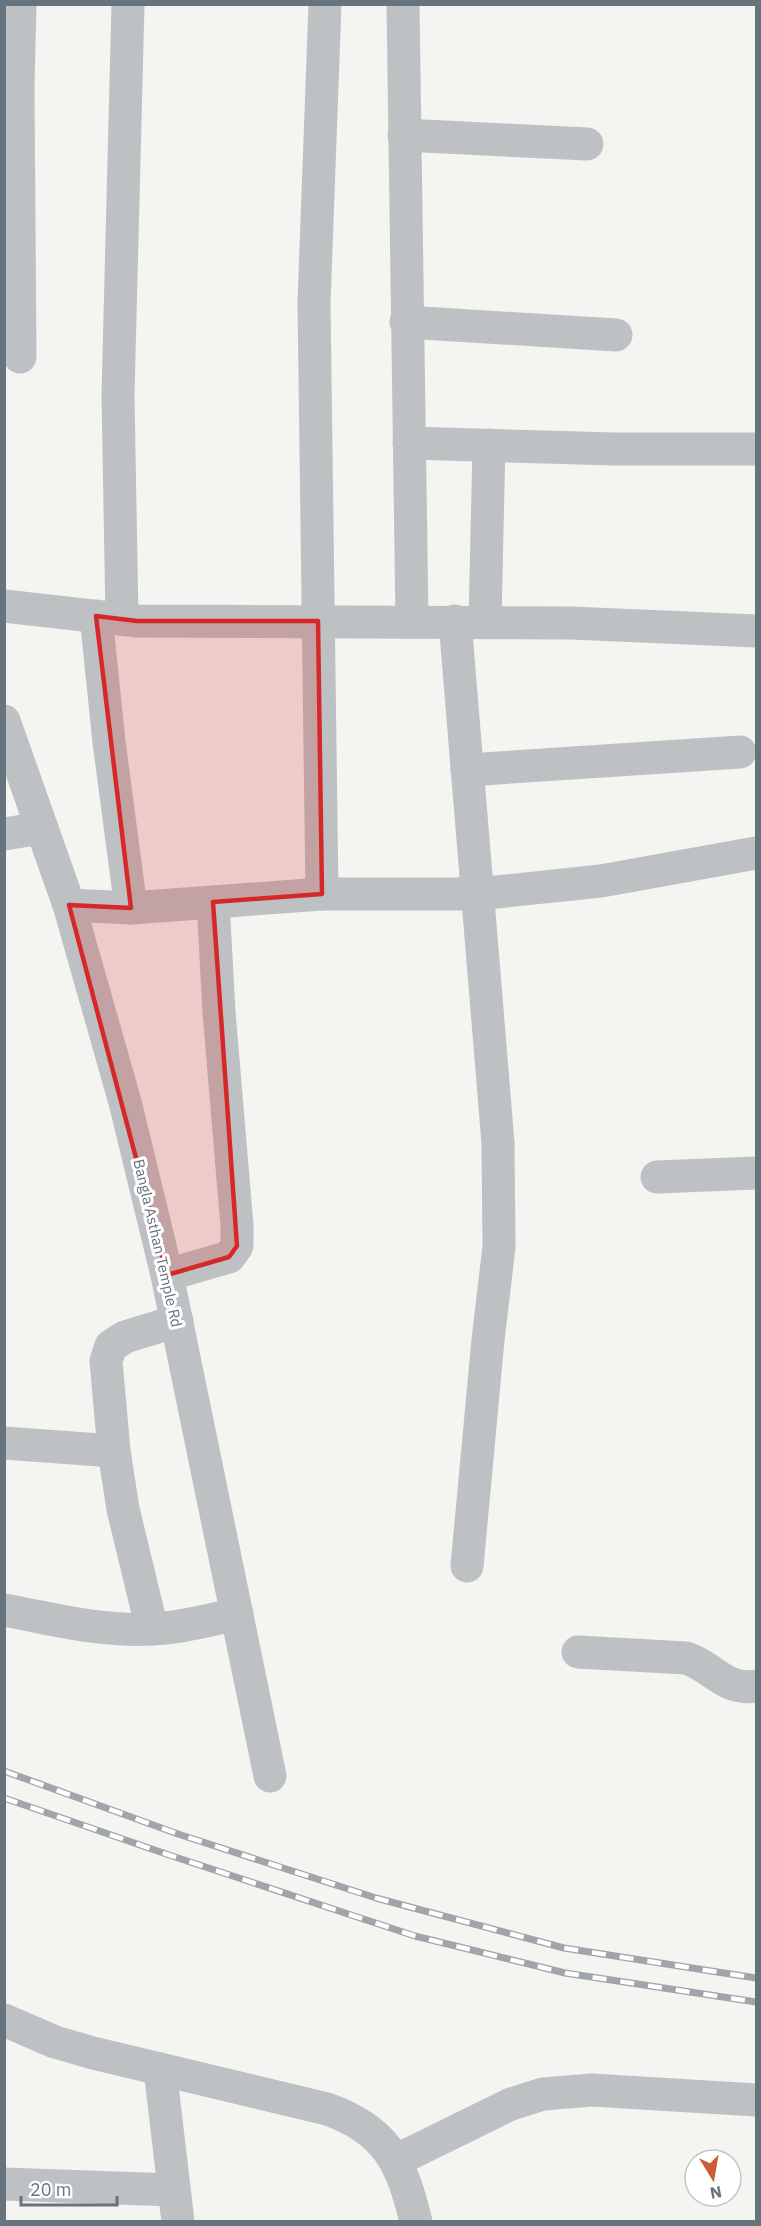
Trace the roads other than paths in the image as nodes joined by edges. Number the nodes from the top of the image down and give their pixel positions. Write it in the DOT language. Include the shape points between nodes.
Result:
graph roads {
  1 [pos="20,4"];
  2 [pos="128,4"];
  3 [pos="325,4"];
  4 [pos="403,4"];
  5 [pos="404,135"];
  6 [pos="587,144"];
  7 [pos="406,322"];
  8 [pos="616,335"];
  9 [pos="20,357"];
  10 [pos="409,443"];
  11 [pos="489,445"];
  12 [pos="756,449"];
  13 [pos="4,606"];
  14 [pos="109,617"];
  15 [pos="318,621"];
  16 [pos="412,621"];
  17 [pos="470,622"];
  18 [pos="756,631"];
  19 [pos="4,721"];
  20 [pos="740,752"];
  21 [pos="467,770"];
  22 [pos="42,828"];
  23 [pos="4,834"];
  24 [pos="756,853"];
  25 [pos="322,894"];
  26 [pos="477,894"];
  27 [pos="213,902"];
  28 [pos="69,905"];
  29 [pos="131,908"];
  30 [pos="756,1173"];
  31 [pos="657,1178"];
  32 [pos="167,1275"];
  33 [pos="177,1321"];
  34 [pos="4,1443"];
  35 [pos="114,1451"];
  36 [pos="467,1566"];
  37 [pos="4,1610"];
  38 [pos="237,1614"];
  39 [pos="152,1629"];
  40 [pos="578,1652"];
  41 [pos="756,1686"];
  42 [pos="270,1776"];
  43 [pos="4,2020"];
  44 [pos="160,2069"];
  45 [pos="756,2100"];
  46 [pos="397,2160"];
  47 [pos="4,2184"];
  48 [pos="174,2190"];
  49 [pos="178,2222"];
  50 [pos="416,2222"];
  1 -- 9 [label="street"];
  2 -- 14 [label="street"];
  3 -- 15 [label="street" via="314,303"];
  4 -- 5 [label="street"];
  5 -- 6 [label="street"];
  5 -- 7 [label="street"];
  7 -- 8 [label="street"];
  7 -- 10 [label="street"];
  10 -- 11 [label="street"];
  10 -- 16 [label="street"];
  11 -- 12 [label="street"];
  11 -- 17 [label="street"];
  13 -- 14 [label="street"];
  14 -- 15 [label="street" via="137,621"];
  14 -- 29 [label="street" via="109,742"];
  15 -- 16 [label="street"];
  15 -- 25 [label="street"];
  16 -- 17 [label="street"];
  17 -- 18 [label="street" via="571,622"];
  17 -- 21 [label="street"];
  19 -- 22 [label="street, Bangla Asthan Temple Rd"];
  20 -- 21 [label="street"];
  21 -- 26 [label="street"];
  22 -- 23 [label="street"];
  22 -- 28 [label="street, Bangla Asthan Temple Rd"];
  24 -- 26 [label="street" via="602,880"];
  25 -- 26 [label="street"];
  25 -- 27 [label="street"];
  26 -- 36 [label="street" via="498,1143 499,1247"];
  27 -- 29 [label="street"];
  27 -- 32 [label="street" via="237,1246 229,1257"];
  28 -- 29 [label="street"];
  28 -- 32 [label="street, Bangla Asthan Temple Rd" via="125,1102"];
  30 -- 31 [label="street"];
  32 -- 33 [label="street, Bangla Asthan Temple Rd"];
  33 -- 35 [label="street" via="125,1337 111,1346 106,1361"];
  33 -- 38 [label="street, Bangla Asthan Temple Rd"];
  34 -- 35 [label="street"];
  35 -- 39 [label="street" via="123,1509"];
  37 -- 39 [label="street" via="94,1627"];
  38 -- 39 [label="street"];
  38 -- 42 [label="street, Bangla Asthan Temple Rd"];
  40 -- 41 [label="street" via="686,1658 700,1662 733,1686"];
  43 -- 44 [label="street" via="55,2042"];
  44 -- 46 [label="street" via="350,2117 381,2140"];
  44 -- 48 [label="street"];
  45 -- 46 [label="street" via="592,2090 543,2094 511,2104"];
  46 -- 50 [label="street"];
  47 -- 48 [label="street"];
  48 -- 49 [label="street"];
}
